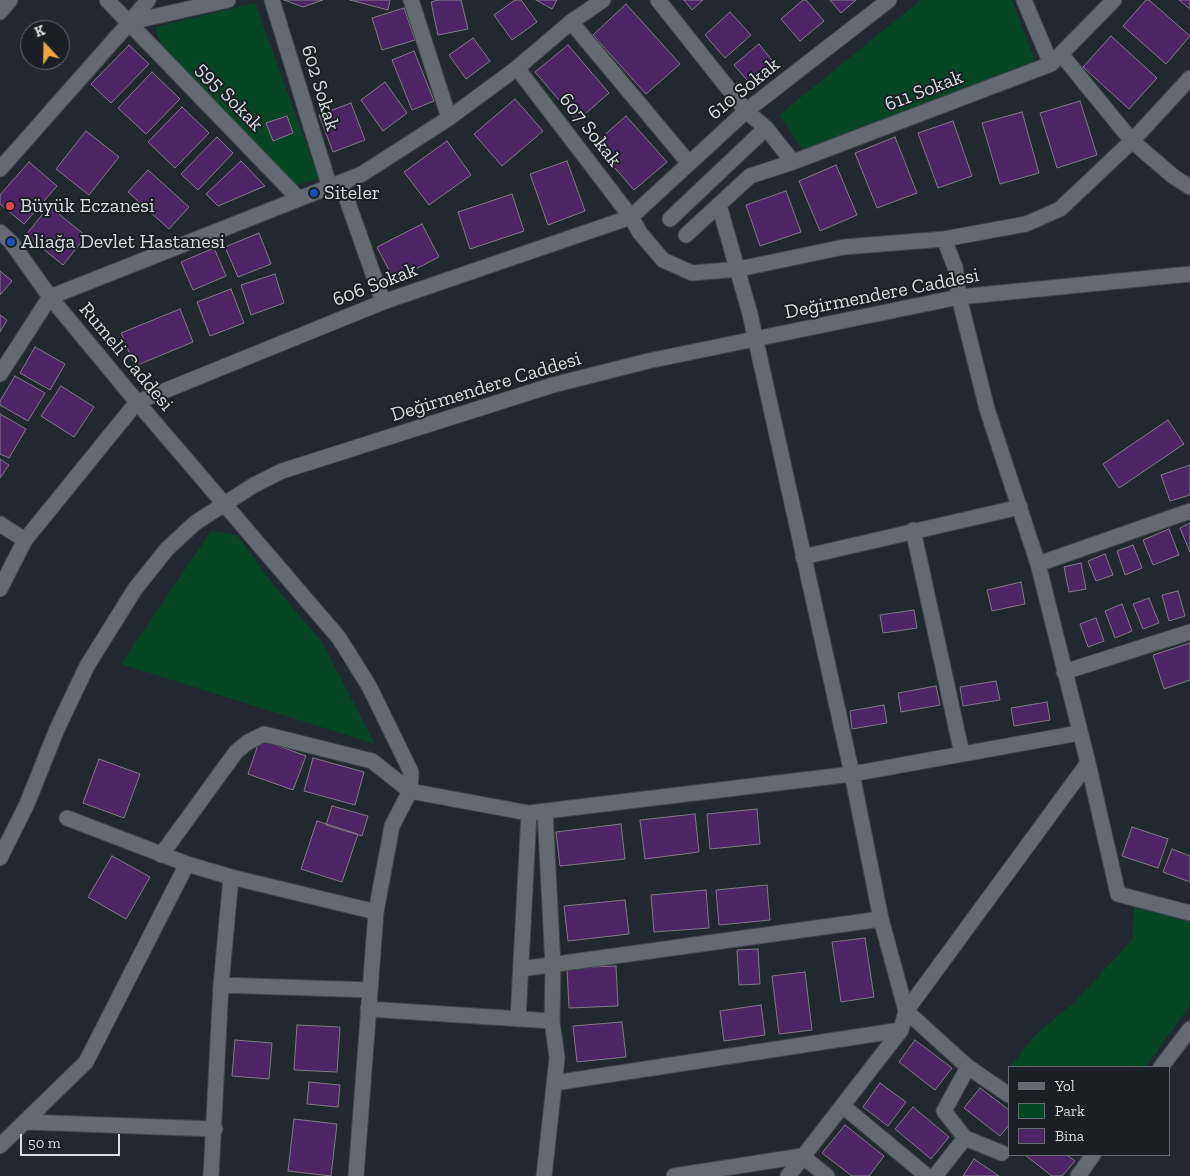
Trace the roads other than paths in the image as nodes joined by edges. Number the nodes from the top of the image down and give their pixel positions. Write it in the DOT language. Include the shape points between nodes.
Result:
graph roads {
  1 [pos="10,0"];
  2 [pos="107,0"];
  3 [pos="148,0"];
  4 [pos="228,0"];
  5 [pos="272,0"];
  6 [pos="411,0"];
  7 [pos="602,0"];
  8 [pos="658,0"];
  9 [pos="888,0"];
  10 [pos="1024,0"];
  11 [pos="1114,0"];
  12 [pos="0,12"];
  13 [pos="130,22"];
  14 [pos="571,22"];
  15 [pos="1056,59"];
  16 [pos="517,68"];
  17 [pos="1190,78"];
  18 [pos="746,111"];
  19 [pos="449,118"];
  20 [pos="766,128"];
  21 [pos="1132,141"];
  22 [pos="688,162"];
  23 [pos="793,162"];
  24 [pos="0,169"];
  25 [pos="335,185"];
  26 [pos="1190,187"];
  27 [pos="299,199"];
  28 [pos="719,205"];
  29 [pos="632,217"];
  30 [pos="670,220"];
  31 [pos="0,232"];
  32 [pos="686,235"];
  33 [pos="944,239"];
  34 [pos="739,269"];
  35 [pos="1190,274"];
  36 [pos="50,297"];
  37 [pos="959,297"];
  38 [pos="382,302"];
  39 [pos="755,339"];
  40 [pos="0,374"];
  41 [pos="137,402"];
  42 [pos="226,504"];
  43 [pos="1020,507"];
  44 [pos="1190,511"];
  45 [pos="0,524"];
  46 [pos="913,530"];
  47 [pos="25,540"];
  48 [pos="803,558"];
  49 [pos="1038,564"];
  50 [pos="0,589"];
  51 [pos="1190,632"];
  52 [pos="1064,672"];
  53 [pos="1079,733"];
  54 [pos="962,754"];
  55 [pos="1088,763"];
  56 [pos="852,774"];
  57 [pos="410,790"];
  58 [pos="537,812"];
  59 [pos="68,818"];
  60 [pos="161,855"];
  61 [pos="0,858"];
  62 [pos="187,864"];
  63 [pos="231,877"];
  64 [pos="376,912"];
  65 [pos="1190,914"];
  66 [pos="880,919"];
  67 [pos="553,966"];
  68 [pos="521,969"];
  69 [pos="221,985"];
  70 [pos="370,990"];
  71 [pos="368,1009"];
  72 [pos="906,1011"];
  73 [pos="518,1019"];
  74 [pos="552,1021"];
  75 [pos="1190,1029"];
  76 [pos="901,1030"];
  77 [pos="968,1066"];
  78 [pos="1162,1066"];
  79 [pos="554,1083"];
  80 [pos="1008,1095"];
  81 [pos="844,1107"];
  82 [pos="26,1122"];
  83 [pos="215,1129"];
  84 [pos="965,1138"];
  85 [pos="0,1146"];
  86 [pos="1002,1153"];
  87 [pos="802,1156"];
  88 [pos="1092,1156"];
  89 [pos="211,1176"];
  90 [pos="356,1176"];
  91 [pos="544,1176"];
  92 [pos="674,1176"];
  93 [pos="788,1176"];
  94 [pos="814,1176"];
  95 [pos="826,1176"];
  96 [pos="927,1176"];
  97 [pos="935,1176"];
  98 [pos="1078,1176"];
  1 -- 12 [label="street"];
  2 -- 13 [label="street, 595 Sokak"];
  3 -- 13 [label="street"];
  4 -- 13 [label="street"];
  5 -- 25 [label="street, 602 Sokak"];
  6 -- 19 [label="street"];
  7 -- 14 [label="street"];
  8 -- 18 [label="street"];
  9 -- 18 [label="street, 610 Sokak"];
  10 -- 15 [label="street"];
  11 -- 15 [label="street, 611 Sokak"];
  13 -- 24 [label="street"];
  13 -- 27 [label="street, 595 Sokak"];
  14 -- 16 [label="street"];
  14 -- 22 [label="street"];
  15 -- 21 [label="street"];
  15 -- 23 [label="street, 611 Sokak"];
  16 -- 19 [label="street"];
  16 -- 29 [label="street, 607 Sokak"];
  17 -- 21 [label="street, 607 Sokak"];
  18 -- 20 [label="street"];
  18 -- 22 [label="street, 610 Sokak"];
  19 -- 25 [label="street" via="362,174"];
  20 -- 23 [label="street"];
  20 -- 30 [label="street"];
  21 -- 26 [label="street"];
  21 -- 33 [label="street, 607 Sokak" via="1060,209 1026,224"];
  22 -- 29 [label="street, 610 Sokak"];
  23 -- 28 [label="street, 611 Sokak" via="750,176"];
  25 -- 27 [label="street"];
  25 -- 38 [label="street, 602 Sokak"];
  27 -- 36 [label="street"];
  28 -- 32 [label="street, 611 Sokak"];
  28 -- 34 [label="street"];
  29 -- 34 [label="street, 607 Sokak" via="640,233 664,260 692,273"];
  29 -- 38 [label="street, 606 Sokak"];
  31 -- 36 [label="street, Rumeli Caddesi" via="11,242"];
  33 -- 34 [label="street, 607 Sokak" via="844,247"];
  33 -- 37 [label="street" via="955,267"];
  34 -- 39 [label="street"];
  35 -- 37 [label="street, Değirmendere Caddesi"];
  36 -- 40 [label="street"];
  36 -- 41 [label="street, Rumeli Caddesi"];
  37 -- 39 [label="street, Değirmendere Caddesi"];
  37 -- 43 [label="street" via="987,409"];
  38 -- 41 [label="street, 606 Sokak"];
  39 -- 42 [label="street, Değirmendere Caddesi" via="553,385 282,471 254,484"];
  39 -- 48 [label="street"];
  41 -- 42 [label="street, Rumeli Caddesi"];
  41 -- 47 [label="street"];
  42 -- 57 [label="street, Rumeli Caddesi" via="340,638 396,737 411,772"];
  42 -- 61 [label="street, Değirmendere Caddesi" via="195,523 166,549 136,589 87,666"];
  43 -- 46 [label="street"];
  43 -- 49 [label="street"];
  44 -- 49 [label="street"];
  45 -- 47 [label="street"];
  46 -- 48 [label="street"];
  46 -- 54 [label="street"];
  47 -- 50 [label="street"];
  48 -- 56 [label="street"];
  49 -- 52 [label="street"];
  51 -- 52 [label="street"];
  52 -- 53 [label="street"];
  53 -- 54 [label="street"];
  53 -- 55 [label="street"];
  54 -- 56 [label="street"];
  55 -- 65 [label="street" via="1118,894"];
  55 -- 72 [label="street"];
  56 -- 58 [label="street"];
  56 -- 66 [label="street"];
  57 -- 58 [label="street"];
  57 -- 60 [label="street" via="372,761 264,734 236,752"];
  57 -- 64 [label="street" via="392,826"];
  58 -- 67 [label="street"];
  58 -- 68 [label="street"];
  59 -- 60 [label="street"];
  60 -- 62 [label="street"];
  62 -- 63 [label="street"];
  62 -- 82 [label="street" via="86,1062"];
  63 -- 64 [label="street"];
  63 -- 69 [label="street"];
  64 -- 70 [label="street"];
  66 -- 67 [label="street"];
  66 -- 72 [label="street"];
  67 -- 68 [label="street"];
  67 -- 74 [label="street"];
  68 -- 73 [label="street"];
  69 -- 70 [label="street"];
  69 -- 83 [label="street"];
  70 -- 71 [label="street"];
  71 -- 73 [label="street"];
  71 -- 90 [label="street"];
  72 -- 76 [label="street"];
  72 -- 77 [label="street"];
  73 -- 74 [label="street"];
  74 -- 79 [label="street" via="557,1058"];
  75 -- 78 [label="street"];
  76 -- 79 [label="street"];
  76 -- 81 [label="street"];
  77 -- 80 [label="street"];
  77 -- 84 [label="street" via="944,1111"];
  79 -- 91 [label="street"];
  81 -- 87 [label="street"];
  81 -- 96 [label="street"];
  82 -- 83 [label="street"];
  82 -- 85 [label="street"];
  83 -- 89 [label="street"];
  84 -- 86 [label="street"];
  84 -- 97 [label="street"];
  87 -- 92 [label="street"];
  87 -- 93 [label="street"];
  87 -- 94 [label="street"];
  87 -- 95 [label="street"];
  88 -- 98 [label="street"];
}
